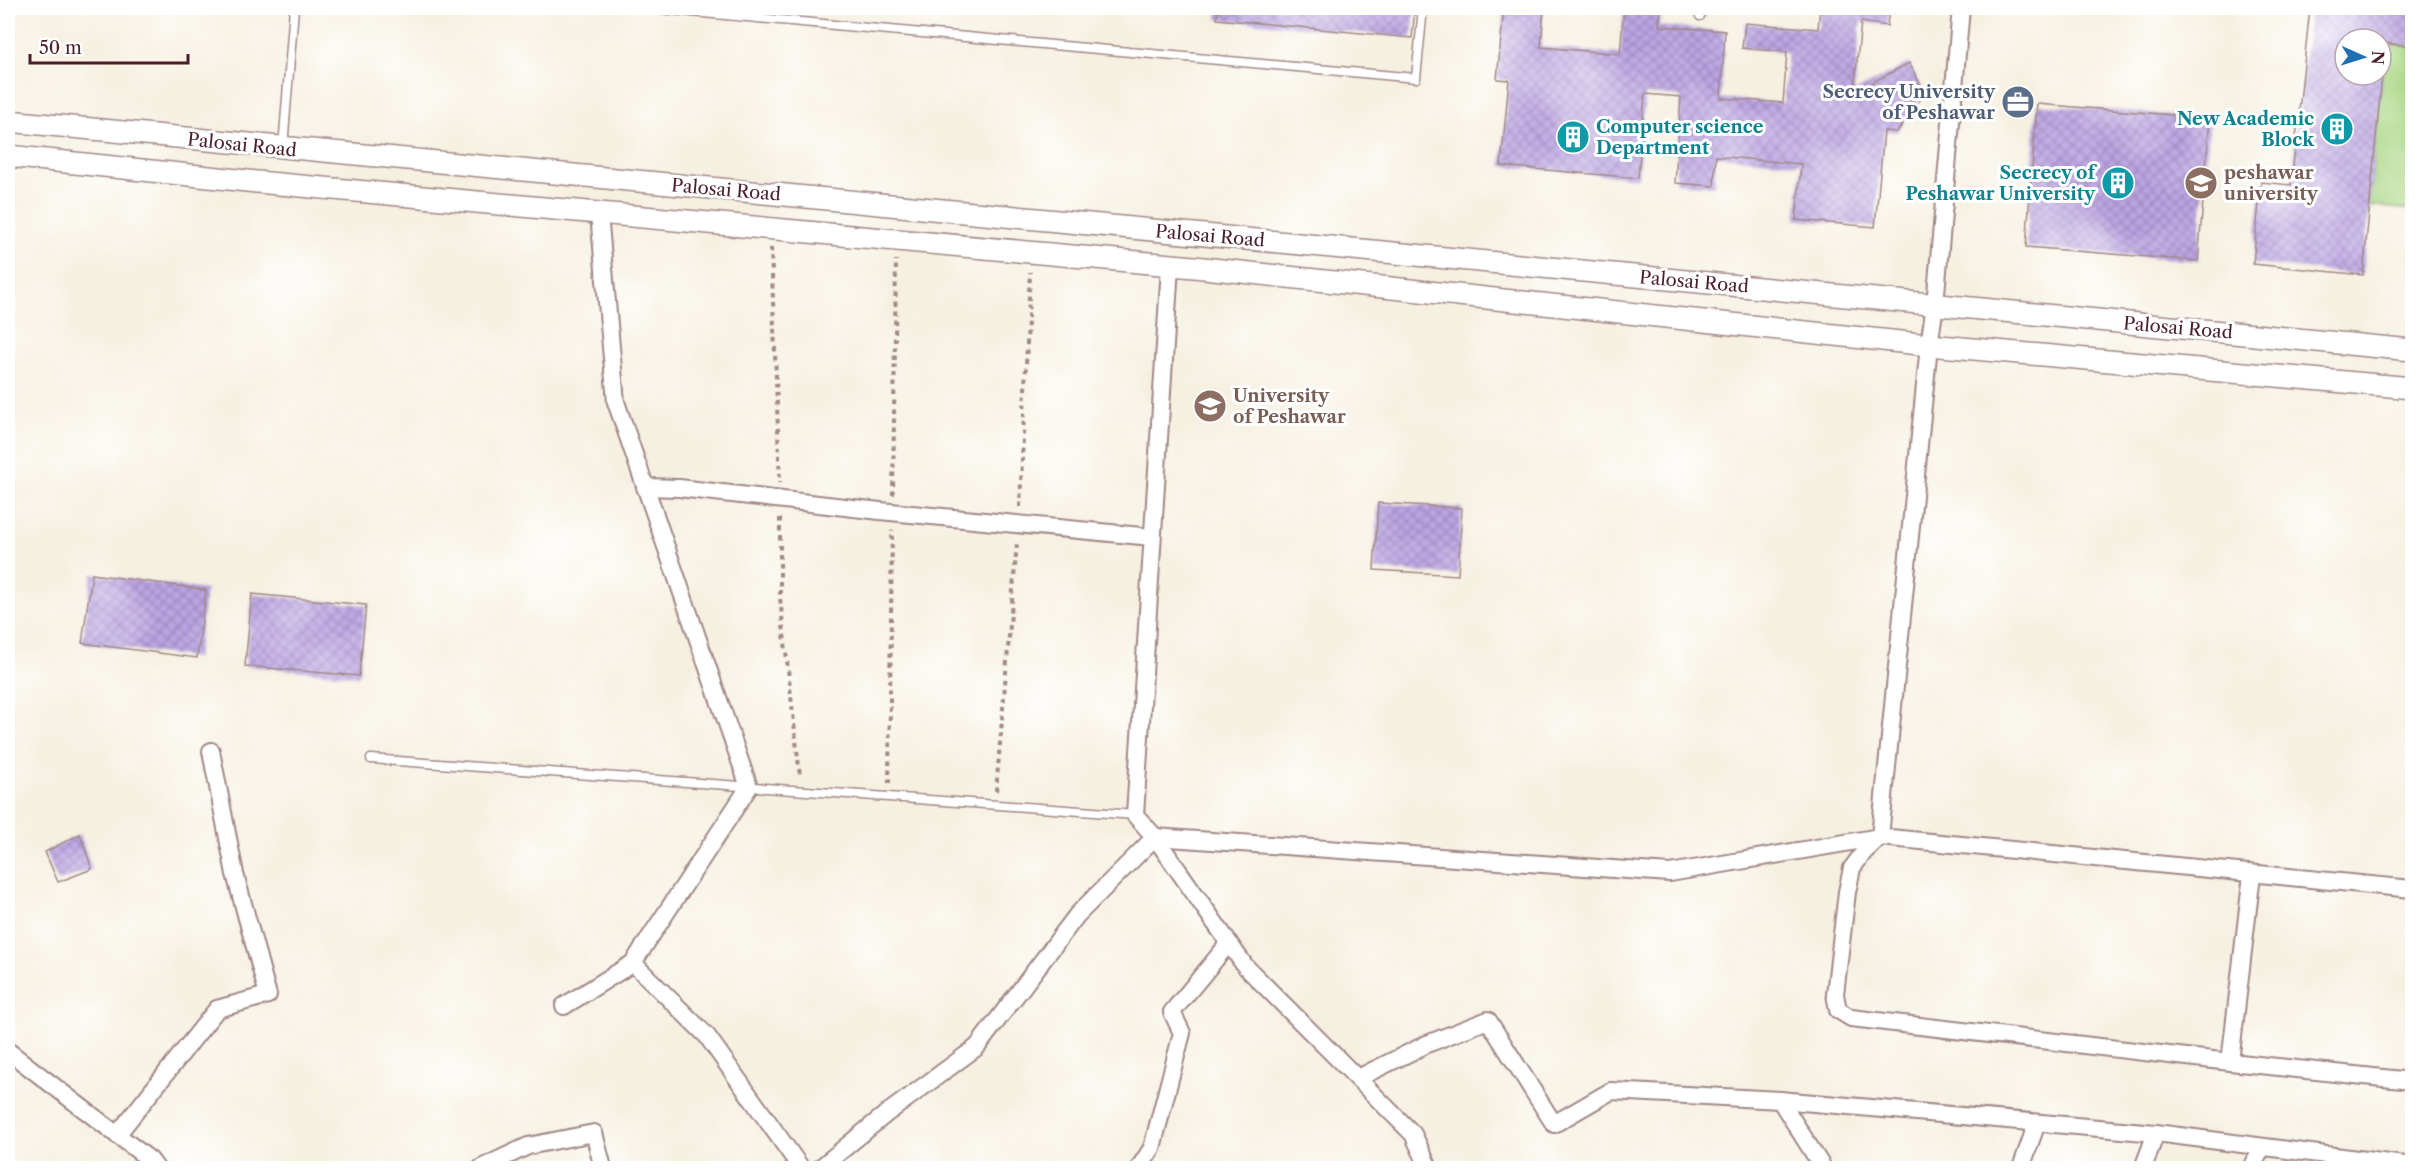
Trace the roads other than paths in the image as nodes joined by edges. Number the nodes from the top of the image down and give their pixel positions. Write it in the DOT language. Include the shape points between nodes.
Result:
graph roads {
  1 [pos="294,8"];
  2 [pos="648,8"];
  3 [pos="1424,8"];
  4 [pos="1961,8"];
  5 [pos="8,121"];
  6 [pos="283,149"];
  7 [pos="8,156"];
  8 [pos="732,190"];
  9 [pos="599,214"];
  10 [pos="727,225"];
  11 [pos="1176,232"];
  12 [pos="1170,266"];
  13 [pos="1935,305"];
  14 [pos="1929,345"];
  15 [pos="2412,350"];
  16 [pos="2412,388"];
  17 [pos="645,487"];
  18 [pos="1152,537"];
  19 [pos="211,751"];
  20 [pos="371,759"];
  21 [pos="749,787"];
  22 [pos="1135,814"];
  23 [pos="1155,837"];
  24 [pos="1880,837"];
  25 [pos="2252,874"];
  26 [pos="2412,890"];
  27 [pos="1229,943"];
  28 [pos="633,963"];
  29 [pos="564,1006"];
  30 [pos="8,1051"];
  31 [pos="2230,1062"];
  32 [pos="1358,1078"];
  33 [pos="2412,1081"];
  34 [pos="1780,1100"];
  35 [pos="2037,1123"];
  36 [pos="2156,1133"];
  37 [pos="117,1135"];
  38 [pos="2262,1147"];
  39 [pos="2340,1162"];
  40 [pos="2412,1166"];
  41 [pos="156,1168"];
  42 [pos="481,1168"];
  43 [pos="603,1168"];
  44 [pos="801,1168"];
  45 [pos="820,1168"];
  46 [pos="1139,1168"];
  47 [pos="1429,1168"];
  48 [pos="1823,1168"];
  49 [pos="2021,1168"];
  50 [pos="2143,1168"];
  51 [pos="2252,1168"];
  1 -- 6 [label="lane"];
  2 -- 3 [label="lane" via="1416,78"];
  4 -- 13 [label="street"];
  5 -- 6 [label="street, Palosai Road"];
  6 -- 8 [label="street, Palosai Road"];
  7 -- 9 [label="street"];
  8 -- 10 [label="street"];
  8 -- 11 [label="street, Palosai Road"];
  9 -- 10 [label="street"];
  9 -- 17 [label="street" via="616,402"];
  10 -- 12 [label="street"];
  11 -- 12 [label="street"];
  11 -- 13 [label="street, Palosai Road"];
  12 -- 14 [label="street"];
  12 -- 18 [label="street"];
  13 -- 14 [label="street"];
  13 -- 15 [label="street, Palosai Road"];
  14 -- 16 [label="street"];
  14 -- 24 [label="street"];
  17 -- 18 [label="street"];
  17 -- 21 [label="street"];
  18 -- 22 [label="street"];
  19 -- 37 [label="street" via="235,874 268,994 218,1009"];
  20 -- 21 [label="lane"];
  21 -- 22 [label="lane"];
  21 -- 28 [label="street"];
  22 -- 23 [label="street"];
  23 -- 24 [label="street" via="1670,873"];
  23 -- 27 [label="street"];
  23 -- 45 [label="street" via="1077,915 977,1047"];
  24 -- 25 [label="street"];
  24 -- 31 [label="street" via="1852,868 1846,892 1834,994 1838,1010 1851,1017"];
  25 -- 26 [label="street"];
  25 -- 31 [label="street"];
  27 -- 32 [label="street" via="1245,966"];
  27 -- 46 [label="street" via="1172,1012 1182,1033 1152,1148"];
  28 -- 29 [label="street"];
  28 -- 44 [label="street" via="707,1036"];
  30 -- 37 [label="street"];
  31 -- 33 [label="street"];
  32 -- 34 [label="street" via="1488,1020 1554,1124 1611,1092"];
  32 -- 47 [label="street" via="1413,1134"];
  34 -- 35 [label="street"];
  34 -- 48 [label="street"];
  35 -- 36 [label="street"];
  35 -- 49 [label="street"];
  36 -- 38 [label="street"];
  36 -- 50 [label="street"];
  37 -- 41 [label="street"];
  38 -- 39 [label="street"];
  38 -- 51 [label="street"];
  39 -- 40 [label="street"];
  42 -- 43 [label="street" via="528,1146 594,1133"];
}
